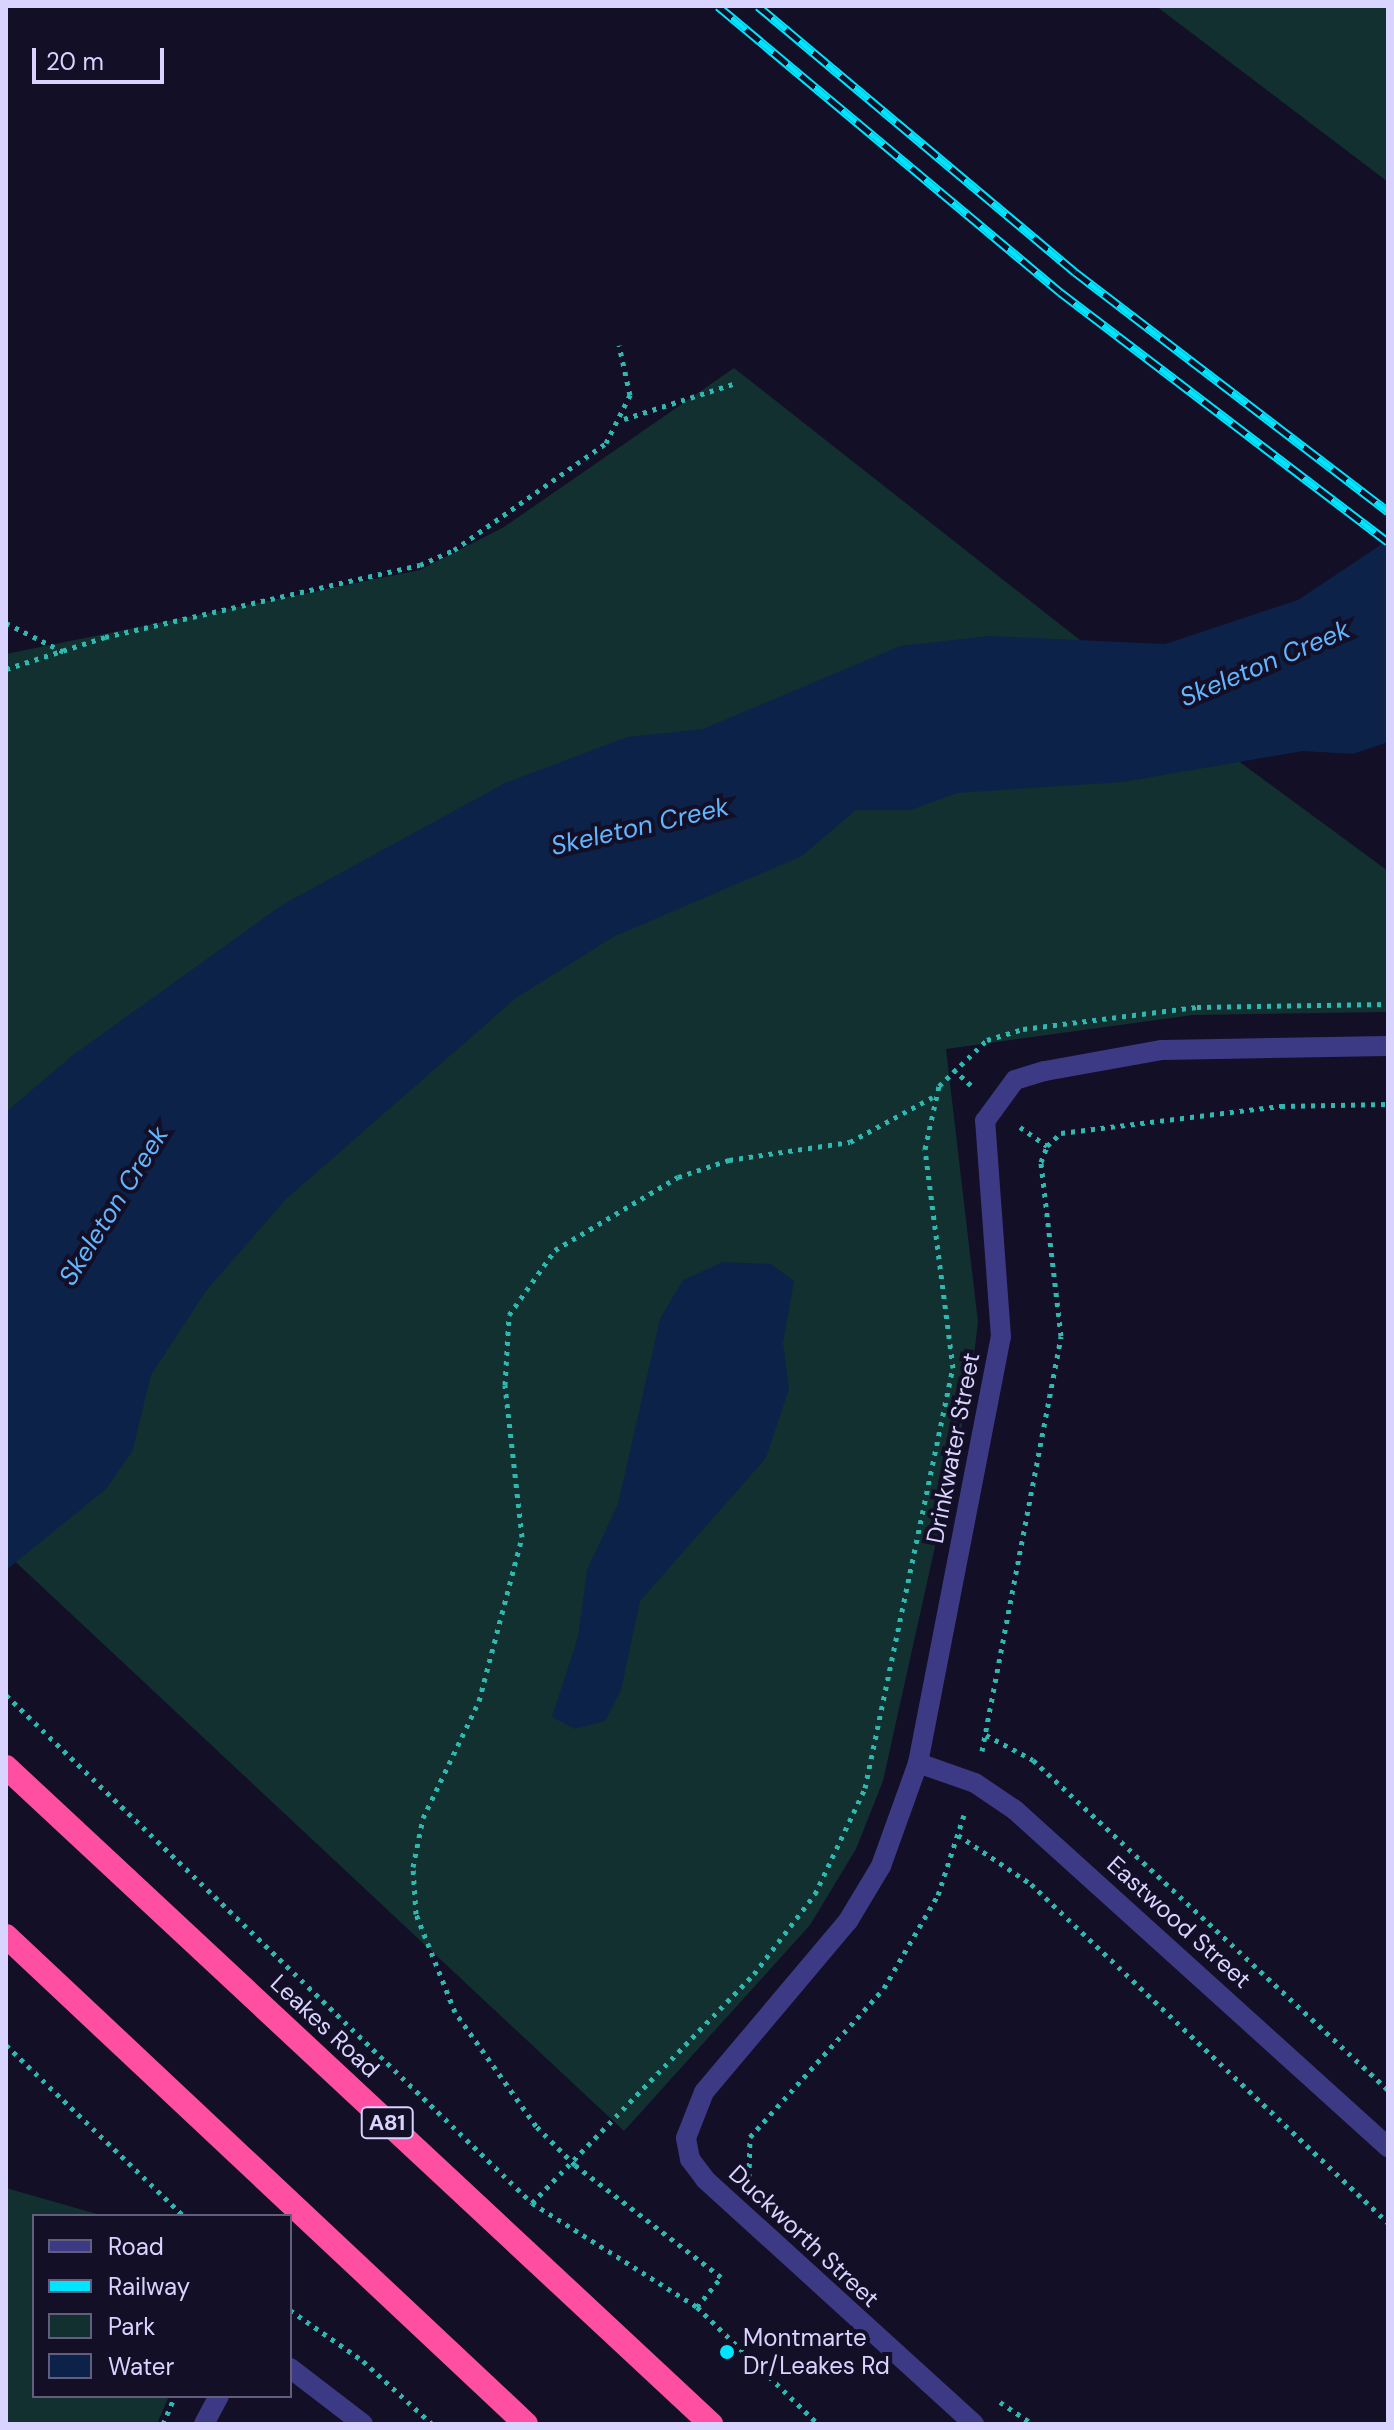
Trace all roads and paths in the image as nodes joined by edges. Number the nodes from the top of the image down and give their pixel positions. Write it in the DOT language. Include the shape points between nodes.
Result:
graph roads {
  1 [pos="619,345"];
  2 [pos="733,384"];
  3 [pos="623,419"];
  4 [pos="6,623"];
  5 [pos="67,653"];
  6 [pos="6,669"];
  7 [pos="1388,1004"];
  8 [pos="1388,1046"];
  9 [pos="953,1069"];
  10 [pos="935,1096"];
  11 [pos="1388,1104"];
  12 [pos="992,1106"];
  13 [pos="6,1695"];
  14 [pos="986,1735"];
  15 [pos="918,1763"];
  16 [pos="6,1767"];
  17 [pos="958,1835"];
  18 [pos="6,1936"];
  19 [pos="6,2045"];
  20 [pos="1388,2090"];
  21 [pos="686,2138"];
  22 [pos="1388,2147"];
  23 [pos="575,2165"];
  24 [pos="532,2203"];
  25 [pos="182,2214"];
  26 [pos="1388,2223"];
  27 [pos="697,2307"];
  28 [pos="292,2311"];
  29 [pos="292,2370"];
  30 [pos="174,2398"];
  31 [pos="218,2398"];
  32 [pos="163,2424"];
  33 [pos="204,2424"];
  34 [pos="363,2424"];
  35 [pos="432,2424"];
  36 [pos="526,2424"];
  37 [pos="711,2424"];
  38 [pos="818,2424"];
  39 [pos="974,2424"];
  1 -- 3 [label="path" via="630,395"];
  2 -- 3 [label="path"];
  3 -- 5 [label="path" via="591,458 431,560 105,637"];
  4 -- 5 [label="path"];
  5 -- 6 [label="path"];
  7 -- 9 [label="path" via="1197,1007 1023,1029 987,1040"];
  8 -- 12 [label="street" via="1162,1050 1030,1075 1015,1080"];
  9 -- 10 [label="path"];
  9 -- 12 [label="path"];
  10 -- 23 [label="path" via="925,1149 953,1368 865,1788 815,1894 763,1963"];
  10 -- 23 [label="path" via="850,1142 729,1160 678,1177 587,1228 530,1278 509,1315 505,1385 521,1489 513,1587 479,1701 423,1818 413,1867 416,1914 455,2012 536,2126"];
  11 -- 12 [label="path" via="1281,1106 1092,1129 1061,1133 1047,1146"];
  12 -- 15 [label="street, Drinkwater Street" via="981,1149 1001,1337"];
  13 -- 24 [label="path"];
  14 -- 20 [label="path" via="1033,1760"];
  15 -- 21 [label="street, Drinkwater Street" via="881,1866 848,1921 704,2092"];
  15 -- 22 [label="street, Eastwood Street" via="975,1783 1015,1810"];
  16 -- 37 [label="highway, Leakes Road / A81"];
  17 -- 26 [label="path" via="1031,1884"];
  18 -- 36 [label="highway"];
  19 -- 25 [label="path"];
  21 -- 39 [label="street, Duckworth Street" via="690,2159 705,2179"];
  23 -- 24 [label="path"];
  23 -- 27 [label="path" via="721,2277"];
  24 -- 27 [label="path"];
  27 -- 38 [label="path"];
  28 -- 35 [label="path" via="363,2361"];
  29 -- 34 [label="street"];
  30 -- 32 [label="path"];
  31 -- 33 [label="street"];
}
